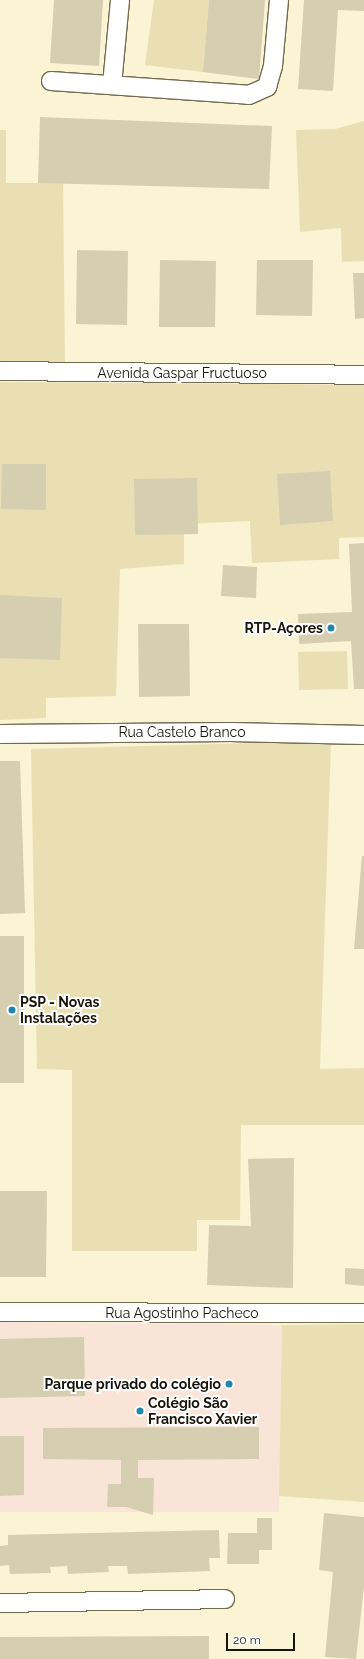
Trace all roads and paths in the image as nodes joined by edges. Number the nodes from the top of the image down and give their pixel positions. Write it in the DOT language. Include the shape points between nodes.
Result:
graph roads {
  1 [pos="120,0"];
  2 [pos="278,0"];
  3 [pos="51,81"];
  4 [pos="112,85"];
  5 [pos="0,371"];
  6 [pos="364,375"];
  7 [pos="0,734"];
  8 [pos="364,735"];
  9 [pos="0,1312"];
  10 [pos="364,1313"];
  11 [pos="225,1599"];
  12 [pos="0,1603"];
  1 -- 4 [label="street"];
  2 -- 4 [label="street" via="273,66 267,88 250,95"];
  3 -- 4 [label="street"];
  5 -- 6 [label="street, Avenida Gaspar Fructuoso"];
  7 -- 8 [label="street, Rua Castelo Branco" via="230,732"];
  9 -- 10 [label="street, Rua Agostinho Pacheco"];
  11 -- 12 [label="street"];
}
